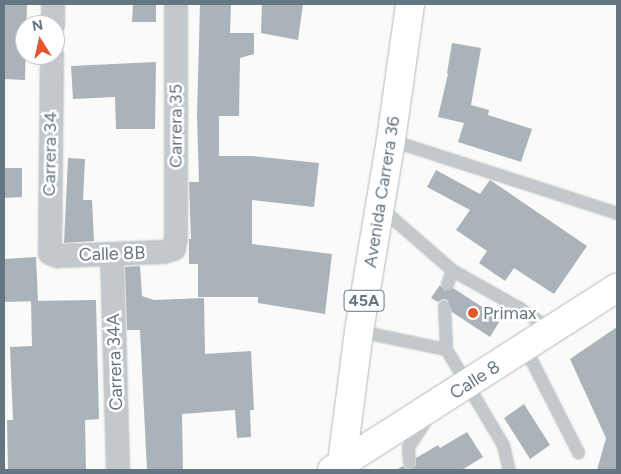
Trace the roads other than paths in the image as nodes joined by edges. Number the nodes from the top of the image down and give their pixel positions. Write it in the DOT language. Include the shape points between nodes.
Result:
graph roads {
  1 [pos="176,4"];
  2 [pos="410,4"];
  3 [pos="52,65"];
  4 [pos="391,140"];
  5 [pos="380,207"];
  6 [pos="617,213"];
  7 [pos="174,248"];
  8 [pos="50,253"];
  9 [pos="112,254"];
  10 [pos="452,270"];
  11 [pos="447,284"];
  12 [pos="617,288"];
  13 [pos="444,306"];
  14 [pos="552,330"];
  15 [pos="359,331"];
  16 [pos="525,348"];
  17 [pos="446,349"];
  18 [pos="468,385"];
  19 [pos="440,403"];
  20 [pos="578,452"];
  21 [pos="409,462"];
  22 [pos="338,468"];
  23 [pos="118,470"];
  24 [pos="510,470"];
  1 -- 7 [label="street, Carrera 35"];
  2 -- 4 [label="main road, Avenida Carrera 36 / 45A"];
  3 -- 8 [label="street, Carrera 34"];
  4 -- 5 [label="main road, Avenida Carrera 36 / 45A"];
  4 -- 6 [label="lane"];
  5 -- 10 [label="lane"];
  5 -- 15 [label="main road, Avenida Carrera 36 / 45A"];
  7 -- 9 [label="street, Calle 8B" via="164,252"];
  8 -- 9 [label="street, Calle 8B" via="57,256"];
  9 -- 23 [label="street, Carrera 34A"];
  10 -- 11 [label="lane"];
  10 -- 14 [label="lane"];
  12 -- 14 [label="main road, Calle 8"];
  13 -- 17 [label="lane"];
  14 -- 16 [label="main road, Calle 8"];
  15 -- 17 [label="lane"];
  15 -- 22 [label="main road, Avenida Carrera 36 / 45A"];
  16 -- 18 [label="main road, Calle 8"];
  16 -- 20 [label="lane"];
  17 -- 18 [label="lane"];
  18 -- 19 [label="main road, Calle 8"];
  18 -- 24 [label="lane" via="503,446"];
  19 -- 21 [label="lane" via="408,447"];
  19 -- 22 [label="main road, Calle 8"];
}
